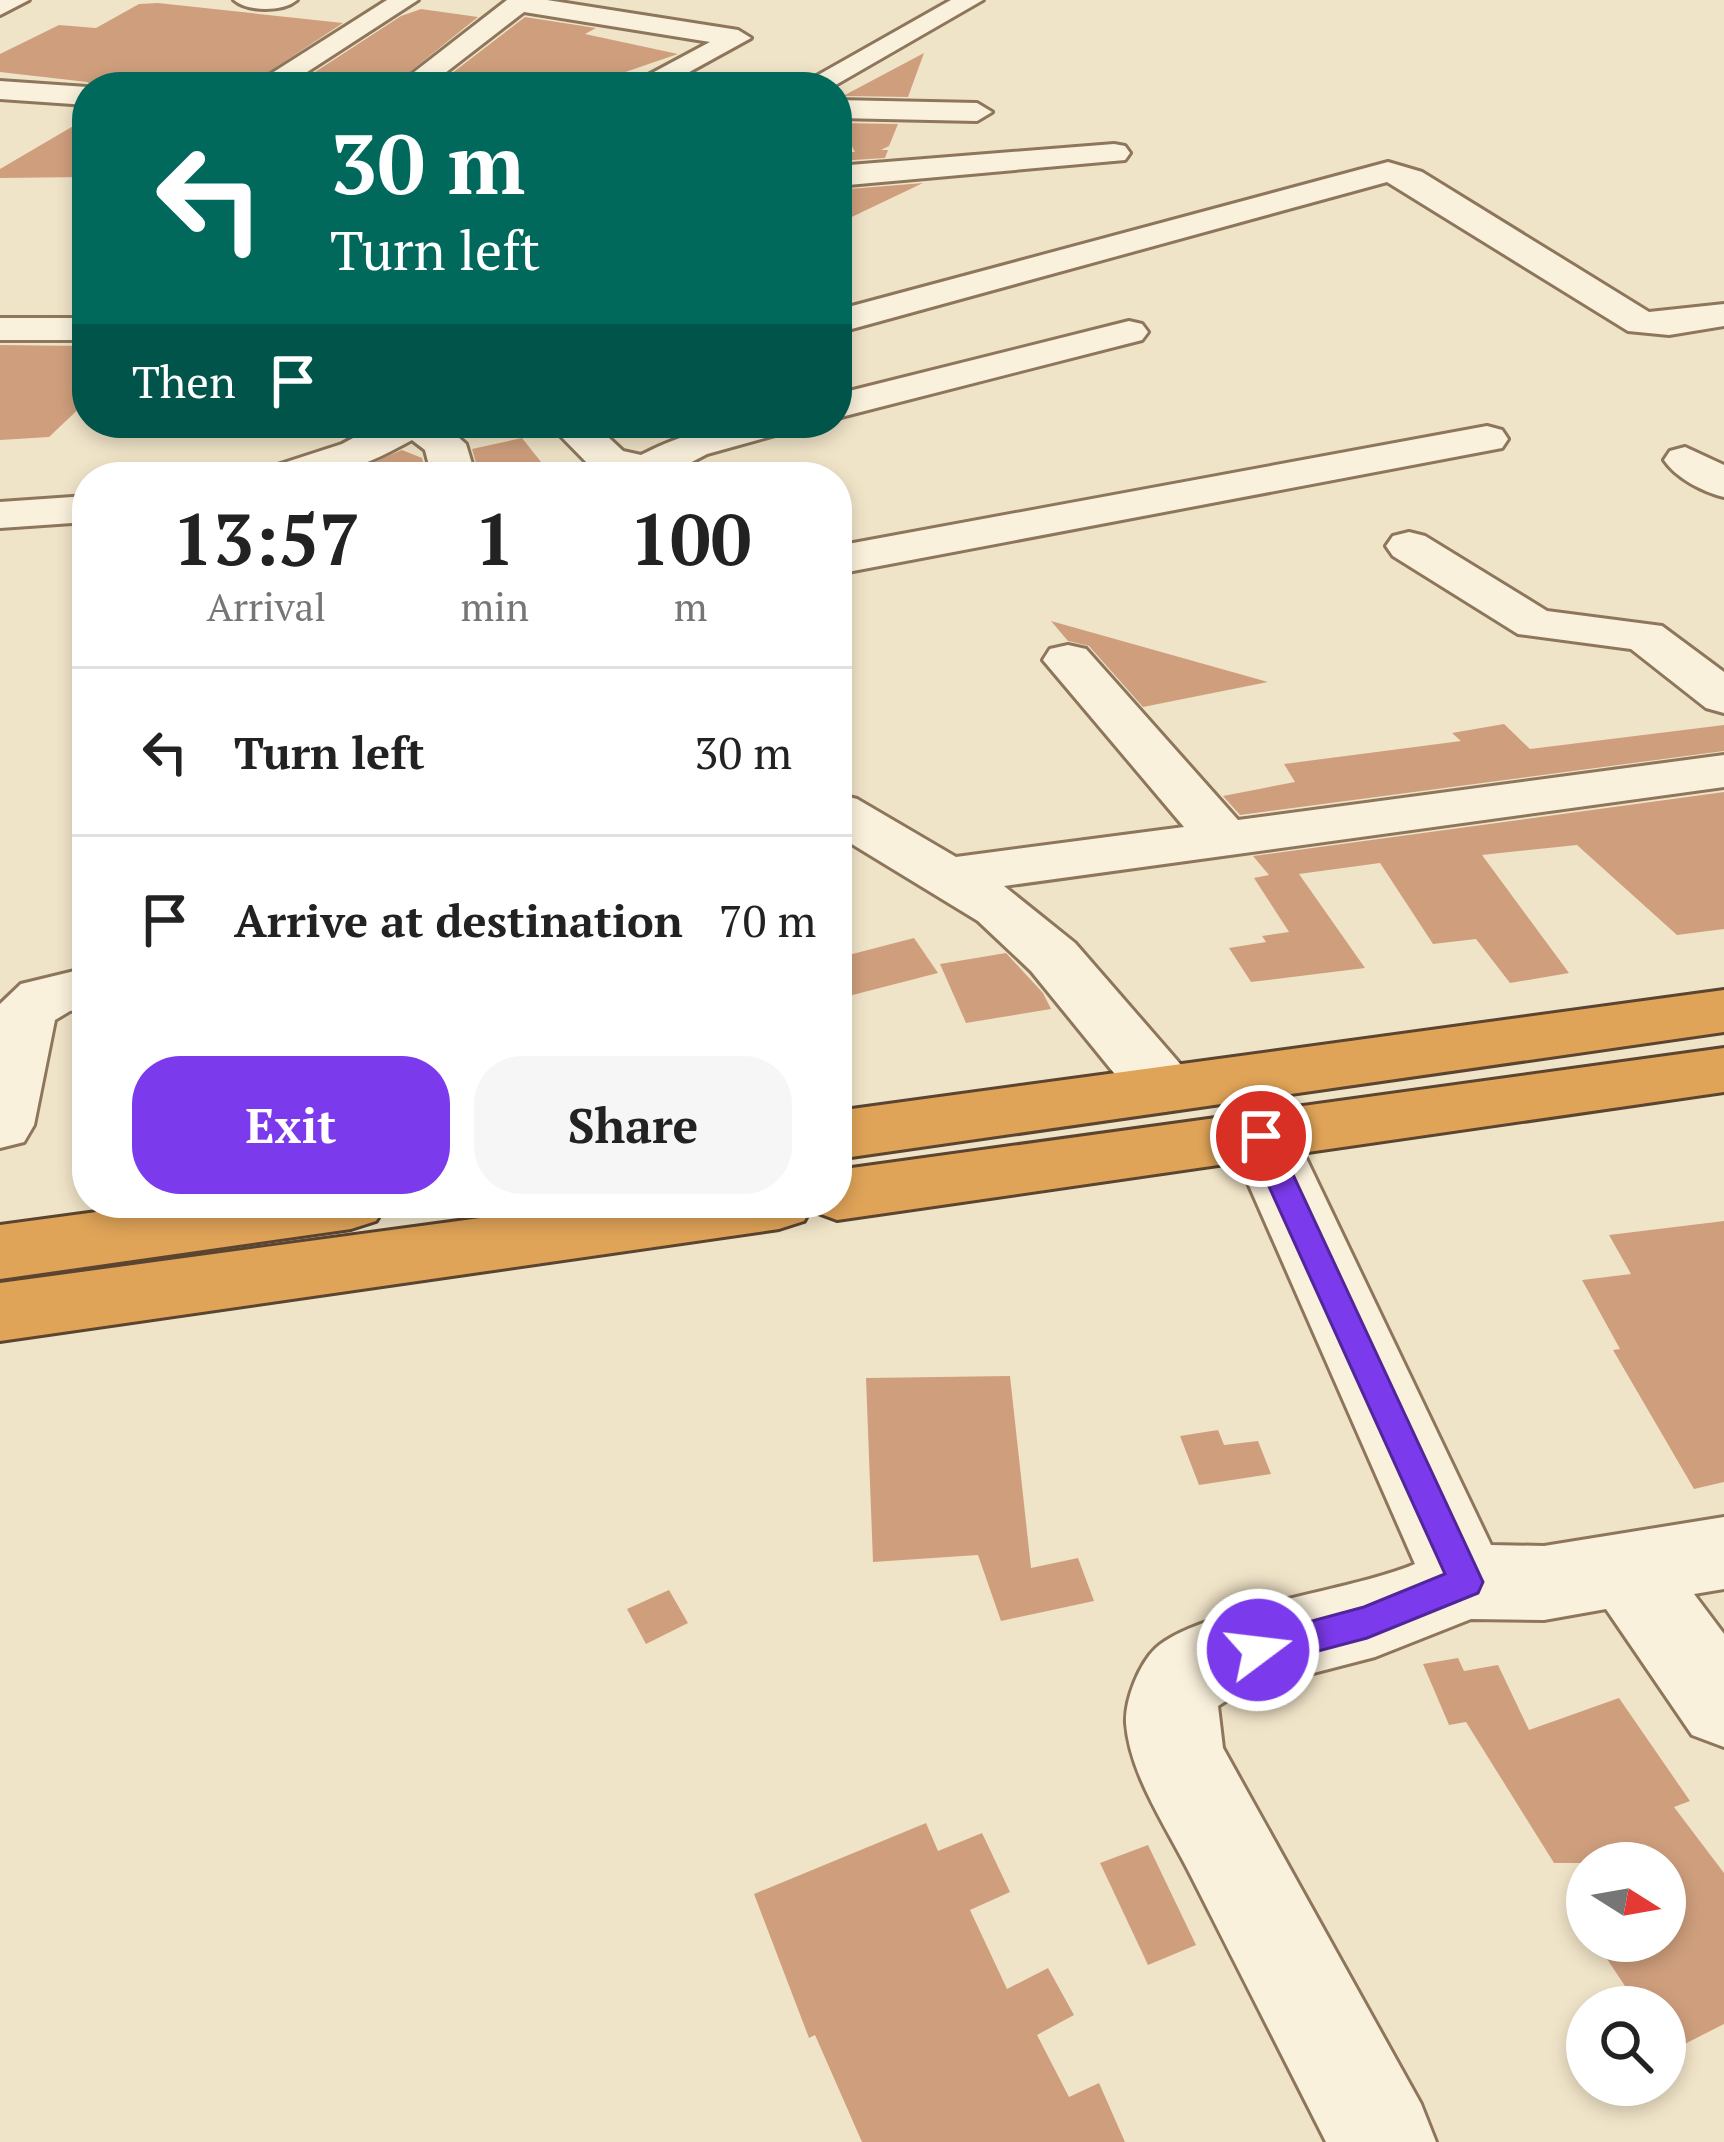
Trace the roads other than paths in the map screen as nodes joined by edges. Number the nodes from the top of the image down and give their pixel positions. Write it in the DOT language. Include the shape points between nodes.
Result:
graph roads {
  1 [pos="16,0"];
  2 [pos="247,0"];
  3 [pos="284,0"];
  4 [pos="970,0"];
  5 [pos="353,2"];
  6 [pos="520,2"];
  7 [pos="400,3"];
  8 [pos="0,7"];
  9 [pos="288,72"];
  10 [pos="429,72"];
  11 [pos="670,72"];
  12 [pos="838,72"];
  13 [pos="0,90"];
  14 [pos="72,95"];
  15 [pos="852,110"];
  16 [pos="977,112"];
  17 [pos="1114,153"];
  18 [pos="852,175"];
  19 [pos="1724,315"];
  20 [pos="852,318"];
  21 [pos="0,329"];
  22 [pos="72,329"];
  23 [pos="1129,332"];
  24 [pos="852,402"];
  25 [pos="391,438"];
  26 [pos="434,438"];
  27 [pos="585,438"];
  28 [pos="717,438"];
  29 [pos="1487,439"];
  30 [pos="1685,460"];
  31 [pos="329,462"];
  32 [pos="452,462"];
  33 [pos="614,462"];
  34 [pos="662,462"];
  35 [pos="1724,484"];
  36 [pos="72,509"];
  37 [pos="0,515"];
  38 [pos="1408,546"];
  39 [pos="852,557"];
  40 [pos="1068,660"];
  41 [pos="1723,695"];
  42 [pos="1724,771"];
  43 [pos="852,820"];
  44 [pos="1222,836"];
  45 [pos="948,876"];
  46 [pos="72,990"];
  47 [pos="1724,1011"];
  48 [pos="1724,1070"];
  49 [pos="1165,1089"];
  50 [pos="0,1125"];
  51 [pos="852,1133"];
  52 [pos="1261,1136"];
  53 [pos="852,1193"];
  54 [pos="244,1218"];
  55 [pos="672,1218"];
  56 [pos="0,1252"];
  57 [pos="0,1312"];
  58 [pos="1724,1553"];
  59 [pos="1628,1571"];
  60 [pos="1466,1582"];
  61 [pos="1724,1706"];
  62 [pos="1383,2142"];
  1 -- 8 [label="street"];
  2 -- 3 [label="street"];
  4 -- 12 [label="street"];
  5 -- 7 [label="street"];
  6 -- 10 [label="street"];
  6 -- 11 [label="street" via="738,38"];
  7 -- 9 [label="street"];
  13 -- 14 [label="street"];
  15 -- 16 [label="street"];
  17 -- 18 [label="street"];
  19 -- 20 [label="street" via="1641,323 1388,172"];
  21 -- 22 [label="street"];
  23 -- 24 [label="street"];
  25 -- 31 [label="street"];
  26 -- 32 [label="street"];
  27 -- 33 [label="street"];
  28 -- 34 [label="street"];
  29 -- 39 [label="street"];
  30 -- 35 [label="street"];
  36 -- 37 [label="street"];
  38 -- 41 [label="street" via="1535,624 1645,636"];
  40 -- 44 [label="street"];
  42 -- 44 [label="street"];
  43 -- 45 [label="street"];
  44 -- 45 [label="street"];
  45 -- 49 [label="street" via="1053,957"];
  46 -- 50 [label="street" via="33,1003 24,1016"];
  47 -- 49 [label="highway"];
  48 -- 52 [label="highway"];
  49 -- 51 [label="highway"];
  52 -- 53 [label="highway"];
  52 -- 60 [label="street"];
  54 -- 56 [label="highway"];
  55 -- 57 [label="highway"];
  58 -- 59 [label="street"];
  59 -- 60 [label="street" via="1544,1583"];
  59 -- 61 [label="street"];
  60 -- 62 [label="street" via="1367,1622 1190,1672 1171,1714 1187,1773"];
}
